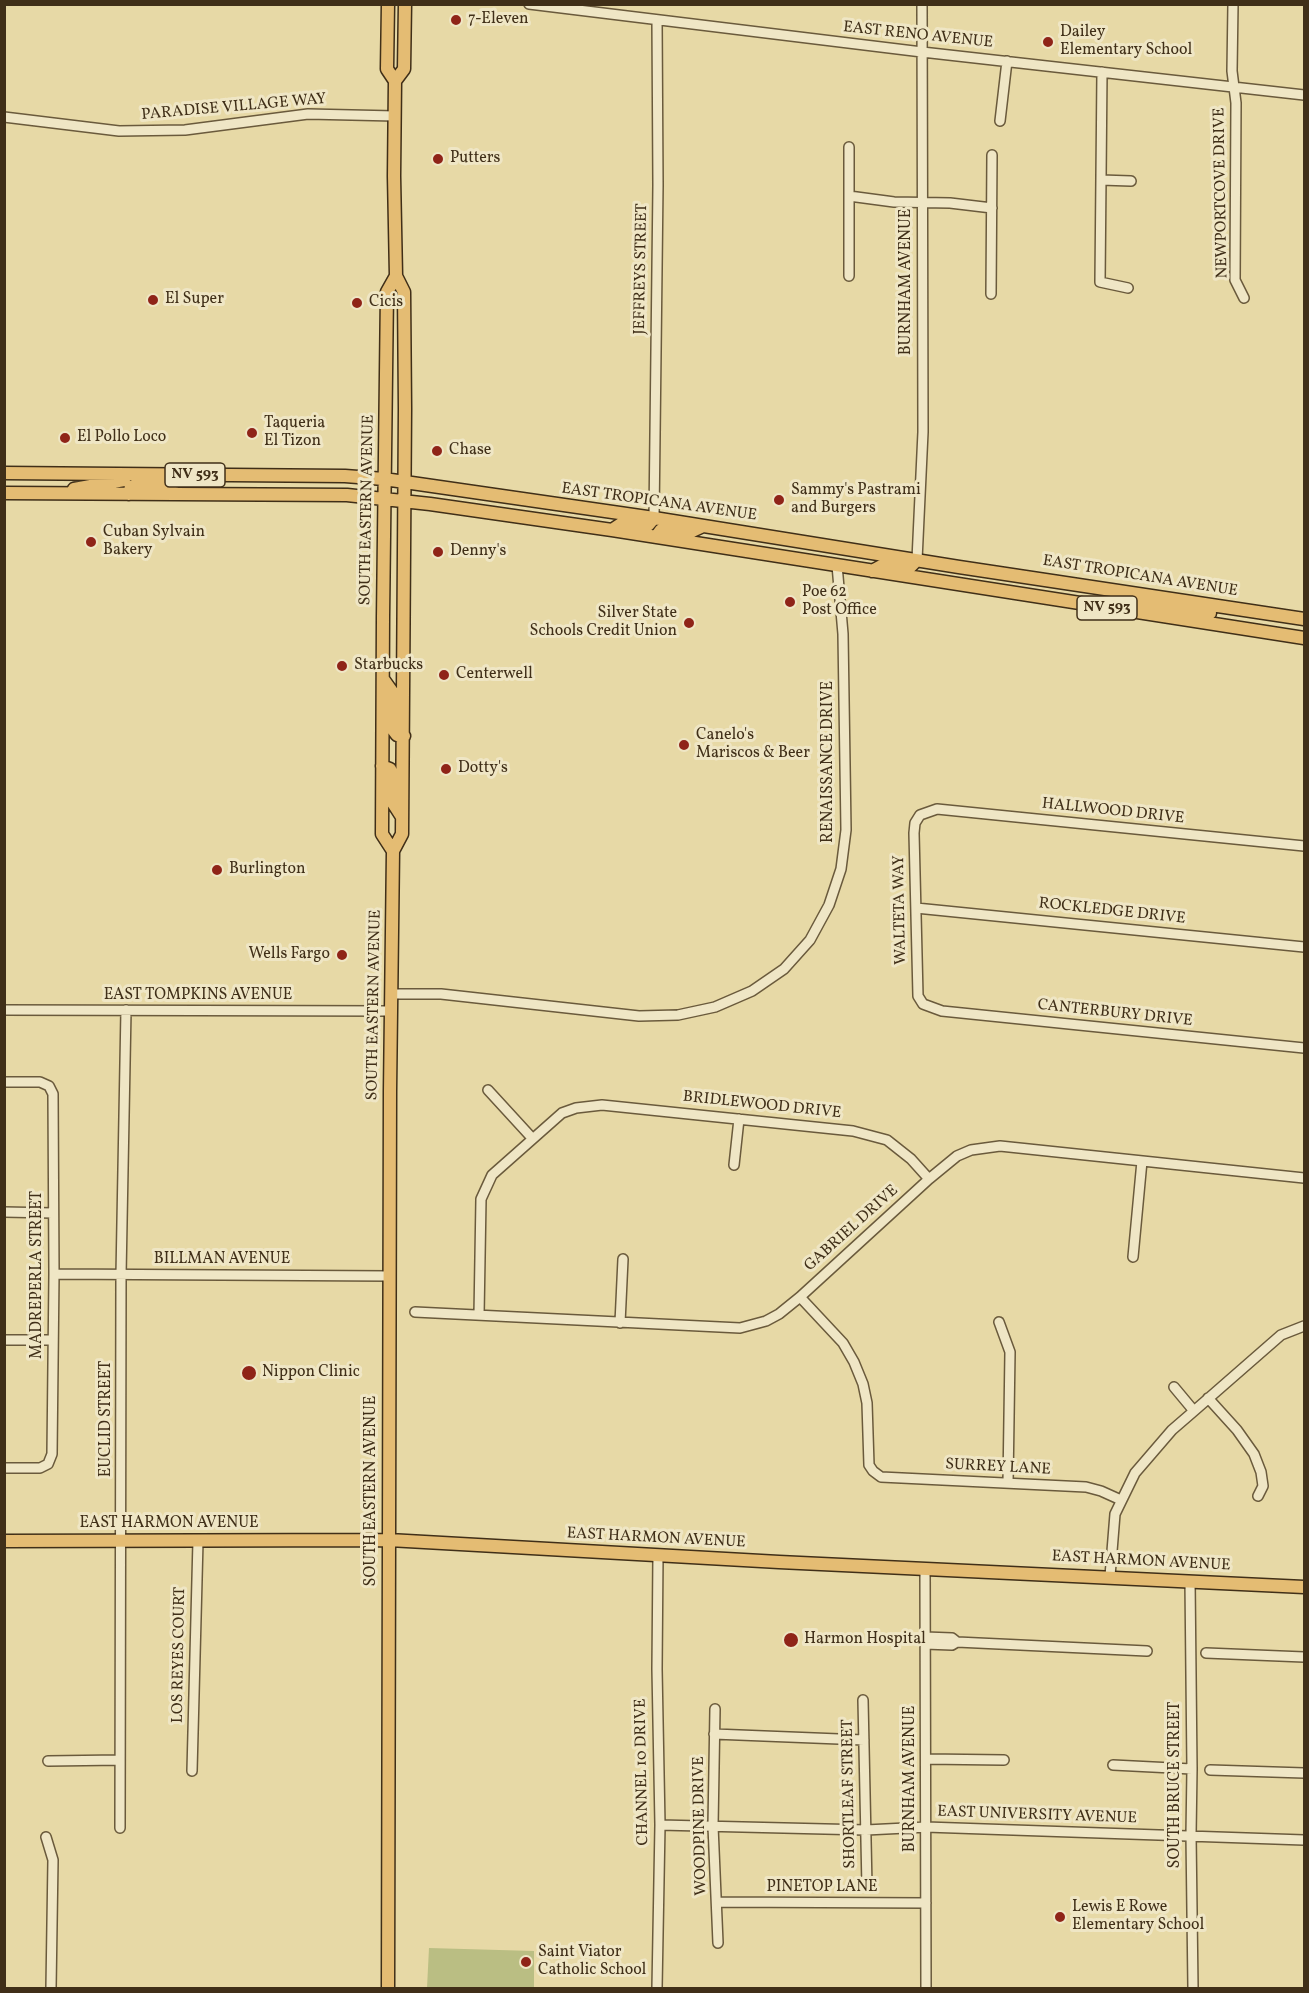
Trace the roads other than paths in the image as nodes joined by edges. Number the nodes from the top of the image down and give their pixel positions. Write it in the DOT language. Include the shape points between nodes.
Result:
graph roads {
  1 [pos="388,4"];
  2 [pos="405,4"];
  3 [pos="529,4"];
  4 [pos="922,4"];
  5 [pos="1233,4"];
  6 [pos="657,20"];
  7 [pos="922,52"];
  8 [pos="1007,61"];
  9 [pos="1102,72"];
  10 [pos="395,81"];
  11 [pos="1234,87"];
  12 [pos="1305,95"];
  13 [pos="395,116"];
  14 [pos="4,117"];
  15 [pos="1000,121"];
  16 [pos="849,147"];
  17 [pos="992,155"];
  18 [pos="1101,180"];
  19 [pos="1131,181"];
  20 [pos="849,196"];
  21 [pos="922,202"];
  22 [pos="992,208"];
  23 [pos="396,276"];
  24 [pos="849,276"];
  25 [pos="1128,288"];
  26 [pos="991,294"];
  27 [pos="1244,298"];
  28 [pos="4,473"];
  29 [pos="133,475"];
  30 [pos="218,476"];
  31 [pos="384,479"];
  32 [pos="404,482"];
  33 [pos="4,493"];
  34 [pos="69,494"];
  35 [pos="129,494"];
  36 [pos="384,500"];
  37 [pos="404,502"];
  38 [pos="654,518"];
  39 [pos="703,526"];
  40 [pos="612,530"];
  41 [pos="656,537"];
  42 [pos="916,560"];
  43 [pos="837,565"];
  44 [pos="959,567"];
  45 [pos="872,571"];
  46 [pos="909,578"];
  47 [pos="1187,602"];
  48 [pos="1098,606"];
  49 [pos="1244,610"];
  50 [pos="1172,618"];
  51 [pos="1305,619"];
  52 [pos="1305,638"];
  53 [pos="383,679"];
  54 [pos="404,736"];
  55 [pos="382,766"];
  56 [pos="920,815"];
  57 [pos="403,818"];
  58 [pos="1305,846"];
  59 [pos="393,850"];
  60 [pos="916,908"];
  61 [pos="1305,947"];
  62 [pos="391,994"];
  63 [pos="923,1004"];
  64 [pos="4,1010"];
  65 [pos="126,1010"];
  66 [pos="391,1011"];
  67 [pos="1305,1048"];
  68 [pos="4,1082"];
  69 [pos="489,1090"];
  70 [pos="739,1119"];
  71 [pos="532,1138"];
  72 [pos="1142,1161"];
  73 [pos="734,1165"];
  74 [pos="1305,1178"];
  75 [pos="929,1179"];
  76 [pos="4,1212"];
  77 [pos="53,1213"];
  78 [pos="1133,1257"];
  79 [pos="623,1258"];
  80 [pos="54,1274"];
  81 [pos="122,1275"];
  82 [pos="389,1276"];
  83 [pos="800,1297"];
  84 [pos="415,1312"];
  85 [pos="479,1316"];
  86 [pos="999,1322"];
  87 [pos="620,1323"];
  88 [pos="1305,1326"];
  89 [pos="4,1340"];
  90 [pos="52,1340"];
  91 [pos="1174,1387"];
  92 [pos="1208,1398"];
  93 [pos="1194,1410"];
  94 [pos="4,1468"];
  95 [pos="1008,1483"];
  96 [pos="1258,1497"];
  97 [pos="1122,1500"];
  98 [pos="389,1540"];
  99 [pos="4,1541"];
  100 [pos="122,1541"];
  101 [pos="198,1541"];
  102 [pos="658,1555"];
  103 [pos="925,1569"];
  104 [pos="1110,1576"];
  105 [pos="1190,1581"];
  106 [pos="1305,1587"];
  107 [pos="925,1641"];
  108 [pos="1147,1651"];
  109 [pos="1206,1653"];
  110 [pos="1305,1657"];
  111 [pos="863,1700"];
  112 [pos="715,1709"];
  113 [pos="714,1734"];
  114 [pos="864,1740"];
  115 [pos="926,1759"];
  116 [pos="120,1760"];
  117 [pos="1004,1760"];
  118 [pos="48,1761"];
  119 [pos="1113,1765"];
  120 [pos="1192,1769"];
  121 [pos="1209,1770"];
  122 [pos="192,1771"];
  123 [pos="1305,1773"];
  124 [pos="660,1825"];
  125 [pos="713,1827"];
  126 [pos="926,1827"];
  127 [pos="120,1828"];
  128 [pos="866,1830"];
  129 [pos="1191,1835"];
  130 [pos="46,1837"];
  131 [pos="1305,1840"];
  132 [pos="867,1887"];
  133 [pos="717,1902"];
  134 [pos="926,1903"];
  135 [pos="718,1943"];
  136 [pos="51,1989"];
  137 [pos="388,1989"];
  138 [pos="657,1989"];
  139 [pos="926,1989"];
  140 [pos="1193,1989"];
  1 -- 10 [label="main road, SOUTH EASTERN AVENUE" via="387,69"];
  2 -- 10 [label="main road, SOUTH EASTERN AVENUE" via="404,69"];
  3 -- 6 [label="street, EAST RENO AVENUE"];
  4 -- 7 [label="street, BURNHAM AVENUE"];
  5 -- 11 [label="street, NEWPORTCOVE DRIVE"];
  6 -- 7 [label="street, EAST RENO AVENUE"];
  6 -- 38 [label="street, JEFFREYS STREET"];
  7 -- 8 [label="street, EAST RENO AVENUE"];
  7 -- 21 [label="street, BURNHAM AVENUE"];
  8 -- 9 [label="street, EAST RENO AVENUE"];
  8 -- 15 [label="street"];
  9 -- 11 [label="street, EAST RENO AVENUE"];
  9 -- 18 [label="street"];
  10 -- 13 [label="main road, SOUTH EASTERN AVENUE"];
  11 -- 12 [label="street, EAST RENO AVENUE"];
  11 -- 27 [label="street, NEWPORTCOVE DRIVE" via="1235,280"];
  13 -- 14 [label="street, PARADISE VILLAGE WAY" via="308,114 185,130 131,131"];
  13 -- 23 [label="main road, SOUTH EASTERN AVENUE"];
  16 -- 20 [label="street"];
  17 -- 22 [label="street"];
  18 -- 19 [label="street"];
  18 -- 25 [label="street" via="1100,282"];
  20 -- 21 [label="street"];
  20 -- 24 [label="street"];
  21 -- 22 [label="street"];
  21 -- 42 [label="street, BURNHAM AVENUE" via="923,432"];
  22 -- 26 [label="street"];
  23 -- 31 [label="main road, SOUTH EASTERN AVENUE" via="387,292"];
  23 -- 32 [label="main road, SOUTH EASTERN AVENUE" via="404,292"];
  28 -- 29 [label="main road, EAST TROPICANA AVENUE / NV 593"];
  29 -- 30 [label="main road, EAST TROPICANA AVENUE / NV 593"];
  29 -- 34 [label="main road" via="120,481 78,487"];
  30 -- 31 [label="main road, EAST TROPICANA AVENUE / NV 593"];
  30 -- 35 [label="main road" via="137,485 131,487"];
  31 -- 32 [label="main road, EAST TROPICANA AVENUE / NV 593"];
  31 -- 36 [label="main road, SOUTH EASTERN AVENUE"];
  32 -- 37 [label="main road, SOUTH EASTERN AVENUE"];
  32 -- 38 [label="main road, EAST TROPICANA AVENUE / NV 593"];
  33 -- 34 [label="main road, EAST TROPICANA AVENUE / NV 593"];
  34 -- 35 [label="main road, EAST TROPICANA AVENUE / NV 593"];
  35 -- 36 [label="main road, EAST TROPICANA AVENUE / NV 593" via="325,494"];
  36 -- 37 [label="main road, EAST TROPICANA AVENUE / NV 593"];
  36 -- 53 [label="main road, SOUTH EASTERN AVENUE"];
  37 -- 40 [label="main road, EAST TROPICANA AVENUE / NV 593"];
  37 -- 54 [label="main road, SOUTH EASTERN AVENUE"];
  38 -- 39 [label="main road, EAST TROPICANA AVENUE / NV 593"];
  38 -- 40 [label="main road" via="648,525 624,522"];
  39 -- 41 [label="main road" via="690,532 661,530"];
  39 -- 42 [label="main road, EAST TROPICANA AVENUE / NV 593"];
  40 -- 41 [label="main road, EAST TROPICANA AVENUE / NV 593"];
  41 -- 43 [label="main road, EAST TROPICANA AVENUE / NV 593"];
  42 -- 44 [label="main road, EAST TROPICANA AVENUE / NV 593"];
  42 -- 45 [label="main road" via="910,567 885,564"];
  43 -- 45 [label="main road, EAST TROPICANA AVENUE / NV 593"];
  43 -- 62 [label="street, RENAISSANCE DRIVE" via="843,634 846,822 841,869 829,905 810,940 784,969 752,991 715,1007 678,1016 639,1016 441,994"];
  44 -- 46 [label="main road" via="945,572 917,570"];
  44 -- 47 [label="main road, EAST TROPICANA AVENUE / NV 593"];
  45 -- 46 [label="main road, EAST TROPICANA AVENUE / NV 593"];
  46 -- 48 [label="main road, EAST TROPICANA AVENUE / NV 593"];
  47 -- 48 [label="main road" via="1173,607 1124,603"];
  47 -- 49 [label="main road, EAST TROPICANA AVENUE / NV 593"];
  48 -- 50 [label="main road, EAST TROPICANA AVENUE / NV 593"];
  49 -- 50 [label="main road" via="1217,614 1185,612"];
  49 -- 51 [label="main road, EAST TROPICANA AVENUE / NV 593"];
  50 -- 52 [label="main road, EAST TROPICANA AVENUE / NV 593"];
  53 -- 54 [label="main road" via="393,693 394,730"];
  53 -- 55 [label="main road, SOUTH EASTERN AVENUE"];
  54 -- 57 [label="main road, SOUTH EASTERN AVENUE"];
  55 -- 57 [label="main road" via="390,769 393,776 393,803"];
  55 -- 59 [label="main road, SOUTH EASTERN AVENUE" via="382,834"];
  56 -- 58 [label="street, HALLWOOD DRIVE" via="937,809"];
  56 -- 60 [label="street, WALTETA WAY" via="914,833"];
  57 -- 59 [label="main road, SOUTH EASTERN AVENUE" via="402,834"];
  59 -- 62 [label="main road, SOUTH EASTERN AVENUE"];
  60 -- 61 [label="street, ROCKLEDGE DRIVE"];
  60 -- 63 [label="street, WALTETA WAY" via="918,996"];
  62 -- 66 [label="main road, SOUTH EASTERN AVENUE"];
  63 -- 67 [label="street, CANTERBURY DRIVE" via="942,1011"];
  64 -- 65 [label="street, EAST TOMPKINS AVENUE"];
  65 -- 66 [label="street, EAST TOMPKINS AVENUE"];
  65 -- 81 [label="street, EUCLID STREET"];
  66 -- 82 [label="main road, SOUTH EASTERN AVENUE"];
  68 -- 77 [label="street, MADREPERLA STREET" via="40,1082 49,1086 53,1094"];
  69 -- 71 [label="street"];
  70 -- 71 [label="street, BRIDLEWOOD DRIVE" via="602,1105 562,1113"];
  70 -- 73 [label="street"];
  70 -- 75 [label="street, BRIDLEWOOD DRIVE" via="854,1131 887,1140"];
  71 -- 85 [label="street" via="492,1174 481,1199"];
  72 -- 74 [label="street, GABRIEL DRIVE"];
  72 -- 75 [label="street, GABRIEL DRIVE" via="1000,1146 957,1156"];
  72 -- 78 [label="street"];
  75 -- 83 [label="street, GABRIEL DRIVE"];
  76 -- 77 [label="street"];
  77 -- 80 [label="street, MADREPERLA STREET"];
  79 -- 87 [label="street"];
  80 -- 81 [label="street, BILLMAN AVENUE"];
  80 -- 90 [label="street, MADREPERLA STREET"];
  81 -- 82 [label="street, BILLMAN AVENUE"];
  81 -- 100 [label="street, EUCLID STREET"];
  82 -- 98 [label="main road, SOUTH EASTERN AVENUE"];
  83 -- 87 [label="street, GABRIEL DRIVE" via="766,1322 740,1328"];
  83 -- 95 [label="street, SURREY LANE" via="843,1343 863,1384 867,1455 873,1471 881,1477"];
  84 -- 85 [label="street, GABRIEL DRIVE"];
  85 -- 87 [label="street, GABRIEL DRIVE"];
  86 -- 95 [label="street" via="1010,1352"];
  88 -- 92 [label="street" via="1281,1335"];
  89 -- 90 [label="street"];
  90 -- 94 [label="street, MADREPERLA STREET" via="52,1454 48,1464 40,1468"];
  91 -- 93 [label="street"];
  92 -- 93 [label="street"];
  92 -- 96 [label="street" via="1254,1454 1263,1486"];
  93 -- 97 [label="street" via="1135,1473"];
  95 -- 97 [label="street, SURREY LANE" via="1086,1487"];
  97 -- 104 [label="street" via="1115,1514"];
  98 -- 101 [label="main road, EAST HARMON AVENUE"];
  98 -- 102 [label="main road, EAST HARMON AVENUE"];
  98 -- 137 [label="main road, SOUTH EASTERN AVENUE"];
  99 -- 100 [label="main road, EAST HARMON AVENUE"];
  100 -- 101 [label="main road, EAST HARMON AVENUE"];
  100 -- 116 [label="street, EUCLID STREET"];
  101 -- 122 [label="street, LOS REYES COURT"];
  102 -- 103 [label="main road, EAST HARMON AVENUE"];
  102 -- 124 [label="street, CHANNEL 10 DRIVE"];
  103 -- 104 [label="main road, EAST HARMON AVENUE"];
  103 -- 107 [label="street, BURNHAM AVENUE"];
  104 -- 105 [label="main road, EAST HARMON AVENUE"];
  105 -- 106 [label="main road, EAST HARMON AVENUE"];
  105 -- 120 [label="street, SOUTH BRUCE STREET"];
  107 -- 108 [label="street"];
  107 -- 115 [label="street, BURNHAM AVENUE"];
  109 -- 110 [label="street"];
  111 -- 114 [label="street, SHORTLEAF STREET"];
  112 -- 113 [label="street, WOODPINE DRIVE"];
  113 -- 114 [label="street"];
  113 -- 125 [label="street, WOODPINE DRIVE"];
  114 -- 128 [label="street, SHORTLEAF STREET"];
  115 -- 117 [label="street"];
  115 -- 126 [label="street, BURNHAM AVENUE"];
  116 -- 118 [label="street"];
  116 -- 127 [label="street, EUCLID STREET"];
  119 -- 120 [label="street"];
  120 -- 129 [label="street, SOUTH BRUCE STREET"];
  121 -- 123 [label="street"];
  124 -- 125 [label="street, EAST UNIVERSITY AVENUE"];
  124 -- 138 [label="street, CHANNEL 10 DRIVE"];
  125 -- 128 [label="street, EAST UNIVERSITY AVENUE"];
  125 -- 133 [label="street, WOODPINE DRIVE"];
  126 -- 128 [label="street, EAST UNIVERSITY AVENUE"];
  126 -- 129 [label="street, EAST UNIVERSITY AVENUE"];
  126 -- 134 [label="street, BURNHAM AVENUE"];
  128 -- 132 [label="street, SHORTLEAF STREET"];
  129 -- 131 [label="street, EAST UNIVERSITY AVENUE"];
  129 -- 140 [label="street, SOUTH BRUCE STREET"];
  130 -- 136 [label="street" via="53,1860"];
  133 -- 134 [label="street, PINETOP LANE"];
  133 -- 135 [label="street, WOODPINE DRIVE"];
  134 -- 139 [label="street, BURNHAM AVENUE"];
}
